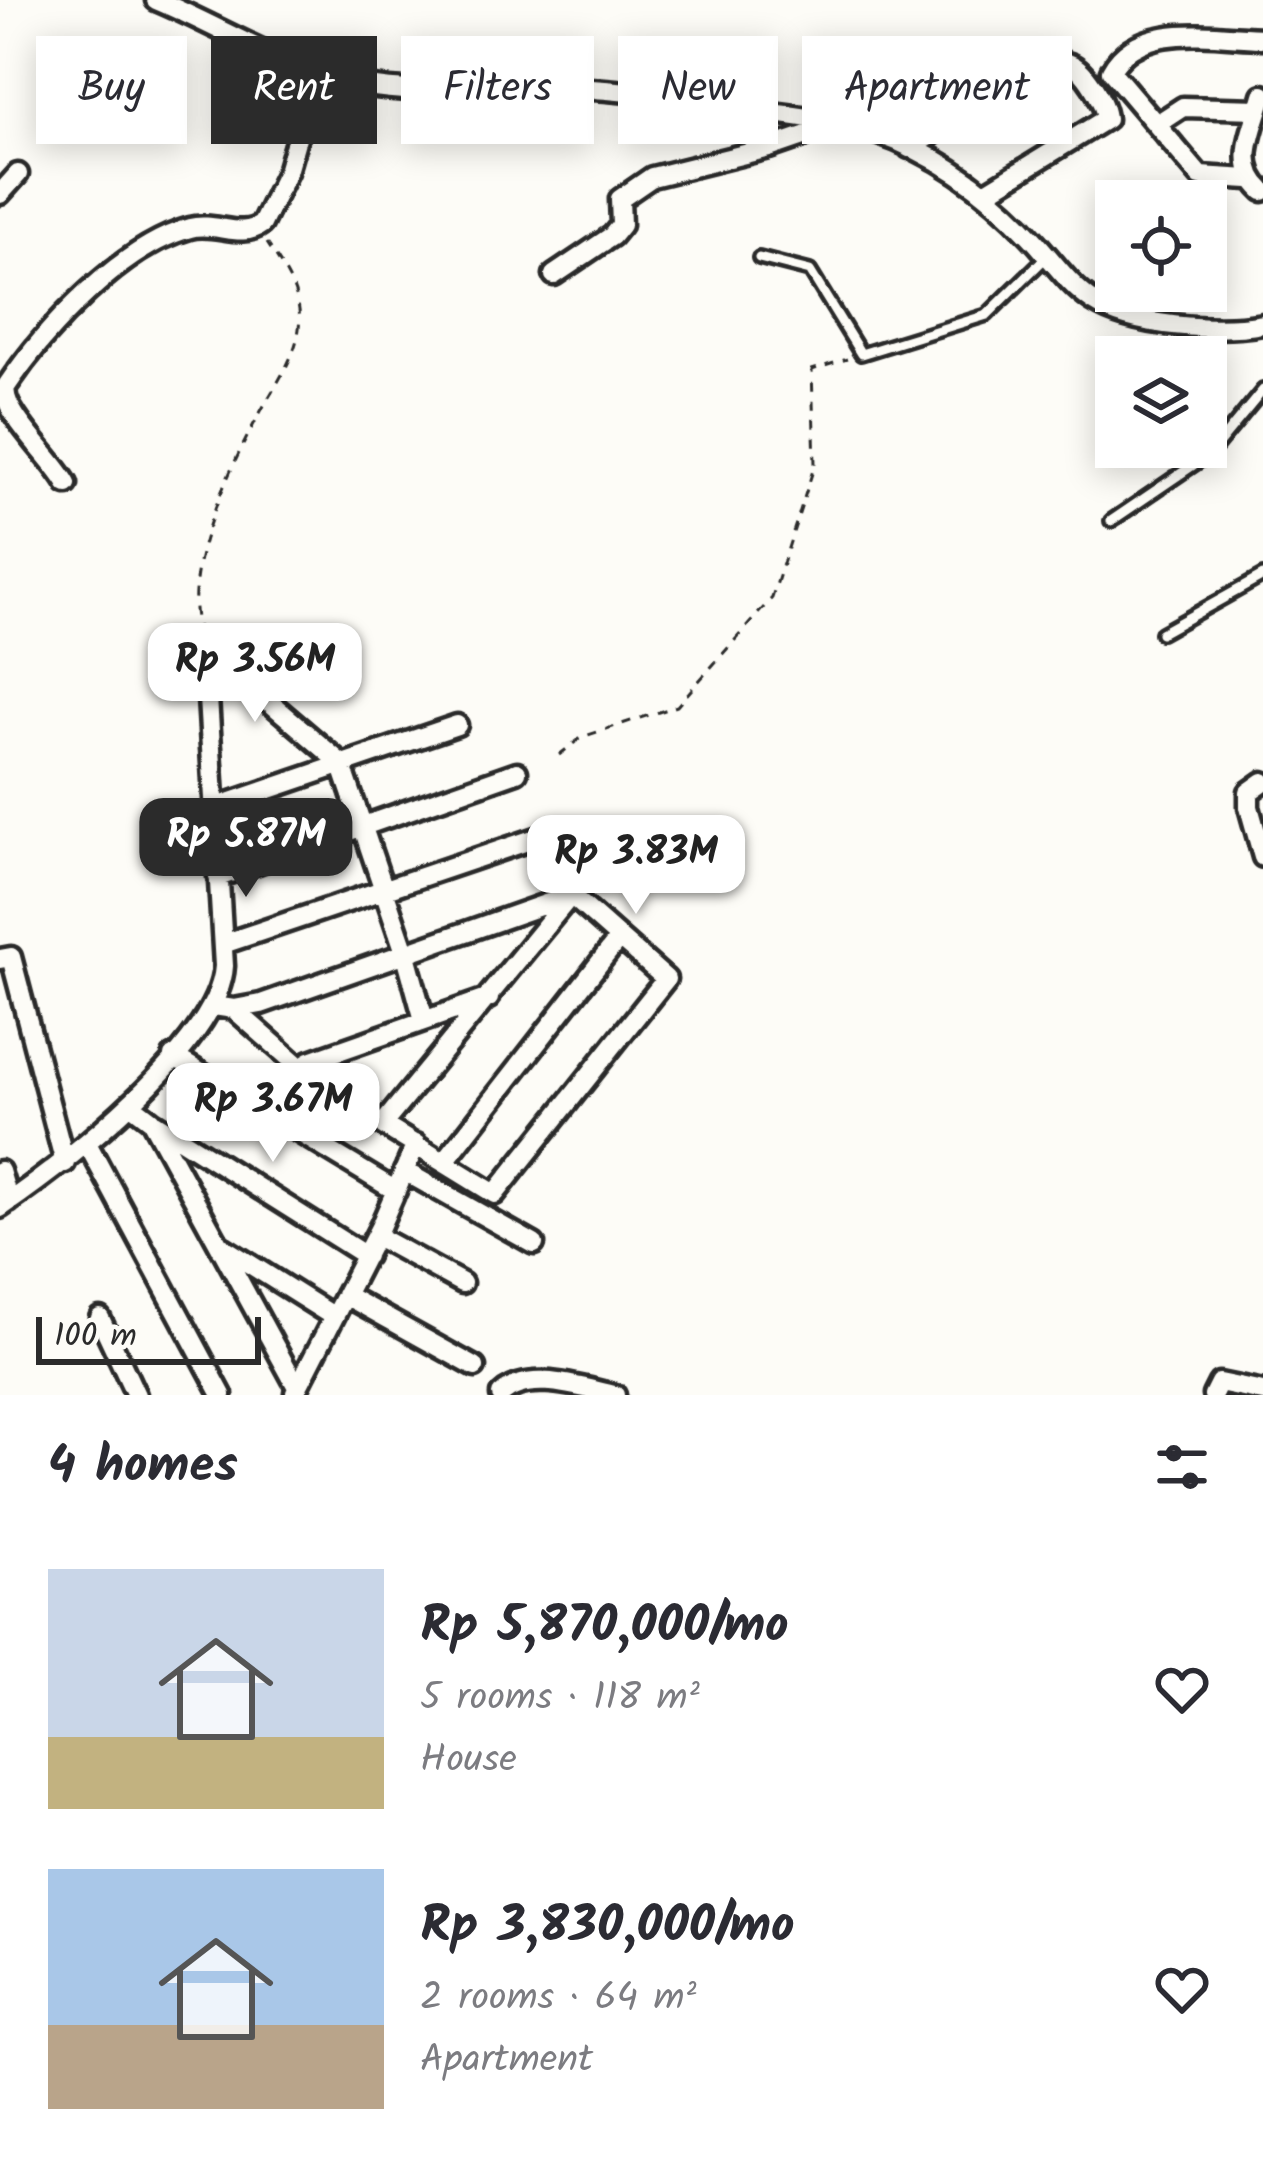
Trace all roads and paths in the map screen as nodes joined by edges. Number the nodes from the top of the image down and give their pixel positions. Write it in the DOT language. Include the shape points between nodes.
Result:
graph roads {
  1 [pos="156,0"];
  2 [pos="232,36"];
  3 [pos="1263,38"];
  4 [pos="377,85"];
  5 [pos="1261,102"];
  6 [pos="802,117"];
  7 [pos="1157,124"];
  8 [pos="802,137"];
  9 [pos="295,144"];
  10 [pos="899,144"];
  11 [pos="910,148"];
  12 [pos="18,173"];
  13 [pos="1256,185"];
  14 [pos="985,193"];
  15 [pos="0,194"];
  16 [pos="258,228"];
  17 [pos="1048,255"];
  18 [pos="759,258"];
  19 [pos="554,275"];
  20 [pos="1262,327"];
  21 [pos="861,354"];
  22 [pos="1263,391"];
  23 [pos="68,484"];
  24 [pos="1111,521"];
  25 [pos="1263,576"];
  26 [pos="1161,633"];
  27 [pos="205,647"];
  28 [pos="457,725"];
  29 [pos="560,755"];
  30 [pos="341,763"];
  31 [pos="517,772"];
  32 [pos="1263,782"];
  33 [pos="214,808"];
  34 [pos="362,826"];
  35 [pos="551,833"];
  36 [pos="1263,857"];
  37 [pos="218,877"];
  38 [pos="384,890"];
  39 [pos="571,896"];
  40 [pos="619,938"];
  41 [pos="223,944"];
  42 [pos="406,955"];
  43 [pos="0,958"];
  44 [pos="489,998"];
  45 [pos="224,1008"];
  46 [pos="424,1020"];
  47 [pos="173,1056"];
  48 [pos="302,1069"];
  49 [pos="130,1104"];
  50 [pos="151,1120"];
  51 [pos="383,1124"];
  52 [pos="416,1144"];
  53 [pos="88,1145"];
  54 [pos="445,1161"];
  55 [pos="65,1163"];
  56 [pos="404,1171"];
  57 [pos="0,1172"];
  58 [pos="396,1191"];
  59 [pos="5,1205"];
  60 [pos="376,1236"];
  61 [pos="219,1244"];
  62 [pos="534,1244"];
  63 [pos="367,1256"];
  64 [pos="462,1282"];
  65 [pos="345,1295"];
  66 [pos="334,1317"];
  67 [pos="100,1318"];
  68 [pos="475,1366"];
  69 [pos="296,1392"];
  70 [pos="1263,1392"];
  71 [pos="136,1395"];
  72 [pos="223,1395"];
  73 [pos="501,1395"];
  74 [pos="615,1395"];
  75 [pos="1213,1395"];
  1 -- 2 [label="street"];
  3 -- 7 [label="street" via="1161,36 1113,65"];
  4 -- 6 [label="street" via="569,88"];
  5 -- 7 [label="street" via="1184,107"];
  5 -- 13 [label="street" via="1246,159"];
  7 -- 13 [label="street" via="1200,176"];
  8 -- 19 [label="street" via="642,182 620,199 621,225 612,236"];
  9 -- 16 [label="street"];
  10 -- 11 [label="street"];
  11 -- 14 [label="street"];
  11 -- 14 [label="street" via="1048,66 1075,65 1106,118"];
  12 -- 15 [label="street"];
  14 -- 17 [label="street"];
  16 -- 23 [label="street" via="199,225 138,253 79,302 9,381 7,408"];
  16 -- 27 [label="path" via="295,293 299,324 199,565 193,603"];
  17 -- 20 [label="street" via="1090,301 1115,314"];
  17 -- 21 [label="lane" via="987,315"];
  18 -- 21 [label="lane" via="810,271"];
  21 -- 29 [label="path" via="812,370 815,464 772,598 677,706 582,737"];
  22 -- 24 [label="lane" via="1211,453"];
  25 -- 26 [label="lane"];
  27 -- 30 [label="street"];
  27 -- 33 [label="street"];
  28 -- 30 [label="street"];
  30 -- 33 [label="street"];
  30 -- 34 [label="street"];
  31 -- 34 [label="street"];
  32 -- 36 [label="street" via="1249,792"];
  33 -- 37 [label="street"];
  34 -- 37 [label="street"];
  34 -- 38 [label="street"];
  35 -- 38 [label="street"];
  37 -- 41 [label="street"];
  38 -- 41 [label="street"];
  38 -- 42 [label="street"];
  39 -- 40 [label="street"];
  39 -- 42 [label="street"];
  39 -- 44 [label="street"];
  40 -- 54 [label="street"];
  40 -- 54 [label="street" via="666,979 496,1194"];
  41 -- 45 [label="street"];
  42 -- 45 [label="street"];
  42 -- 46 [label="street"];
  43 -- 55 [label="street" via="11,957"];
  44 -- 46 [label="street"];
  44 -- 51 [label="street"];
  45 -- 47 [label="street"];
  45 -- 48 [label="street"];
  46 -- 48 [label="street"];
  47 -- 49 [label="street"];
  47 -- 58 [label="street"];
  48 -- 51 [label="street"];
  49 -- 50 [label="street"];
  49 -- 53 [label="street"];
  50 -- 61 [label="street"];
  50 -- 63 [label="street"];
  51 -- 52 [label="street"];
  52 -- 54 [label="street"];
  52 -- 56 [label="street"];
  53 -- 55 [label="street"];
  53 -- 72 [label="street"];
  55 -- 59 [label="street"];
  56 -- 58 [label="street"];
  56 -- 62 [label="street"];
  57 -- 59 [label="street"];
  58 -- 60 [label="street"];
  60 -- 63 [label="street"];
  60 -- 64 [label="street"];
  61 -- 66 [label="street"];
  61 -- 69 [label="street"];
  63 -- 65 [label="street"];
  65 -- 66 [label="street"];
  65 -- 68 [label="street"];
  66 -- 69 [label="street"];
  67 -- 71 [label="street"];
  70 -- 75 [label="street" via="1219,1383"];
  73 -- 74 [label="street" via="520,1382"];
}
